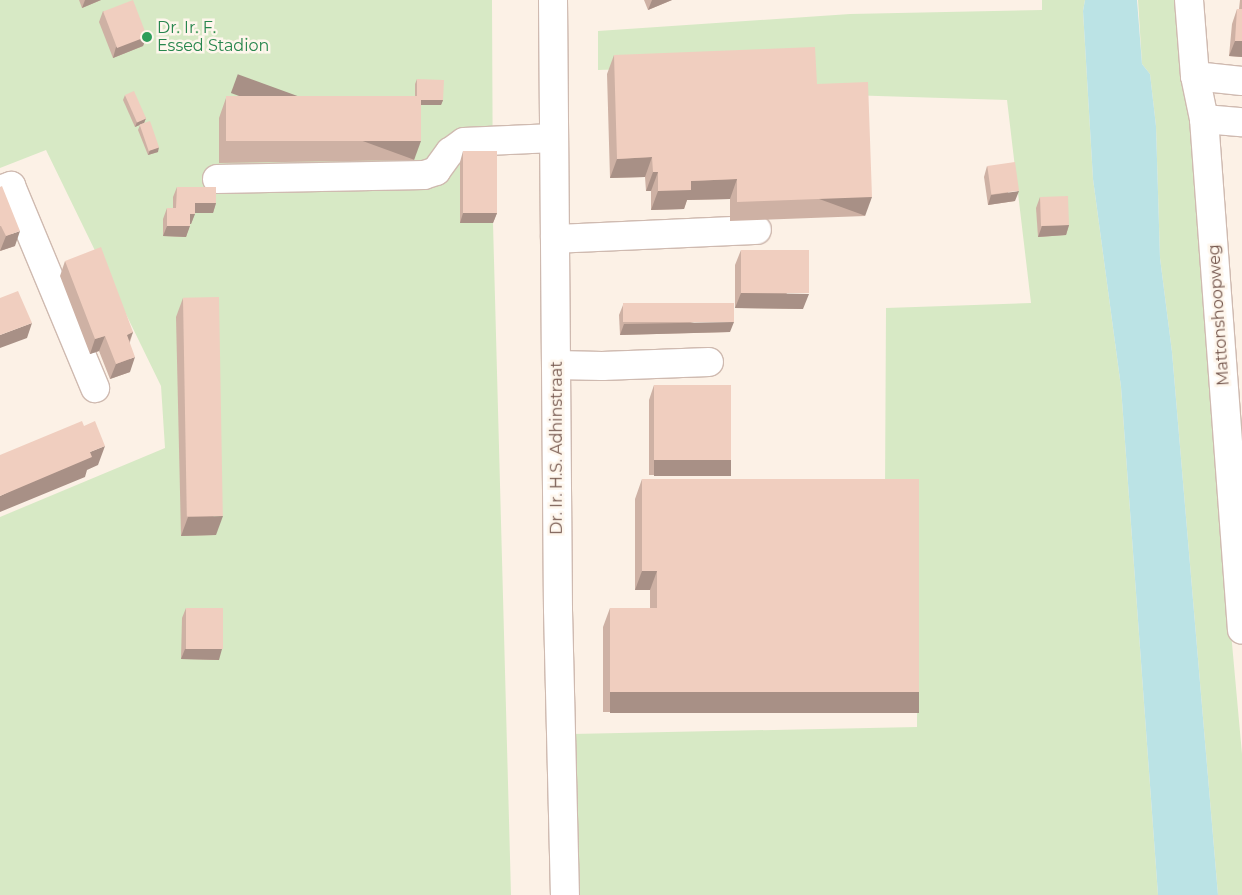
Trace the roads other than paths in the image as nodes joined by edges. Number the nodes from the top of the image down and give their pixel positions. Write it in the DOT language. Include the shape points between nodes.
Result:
graph roads {
  1 [pos="553,0"];
  2 [pos="1189,0"];
  3 [pos="1195,76"];
  4 [pos="1242,81"];
  5 [pos="1204,119"];
  6 [pos="1242,122"];
  7 [pos="554,138"];
  8 [pos="217,179"];
  9 [pos="0,190"];
  10 [pos="757,230"];
  11 [pos="555,239"];
  12 [pos="709,362"];
  13 [pos="556,365"];
  14 [pos="1233,373"];
  15 [pos="95,388"];
  16 [pos="1242,630"];
  17 [pos="565,895"];
  1 -- 7 [label="street, Dr. Ir. H.S. Adhinstraat"];
  2 -- 3 [label="street, Mattonshoopweg"];
  3 -- 4 [label="street"];
  3 -- 5 [label="street, Mattonshoopweg"];
  5 -- 6 [label="street"];
  5 -- 14 [label="street, Mattonshoopweg"];
  7 -- 8 [label="street" via="464,142 450,152 436,171 424,175"];
  7 -- 11 [label="street, Dr. Ir. H.S. Adhinstraat"];
  9 -- 15 [label="street" via="11,186"];
  10 -- 11 [label="street"];
  11 -- 13 [label="street, Dr. Ir. H.S. Adhinstraat"];
  12 -- 13 [label="street"];
  13 -- 17 [label="street, Dr. Ir. H.S. Adhinstraat"];
  14 -- 16 [label="street, Mattonshoopweg"];
}
